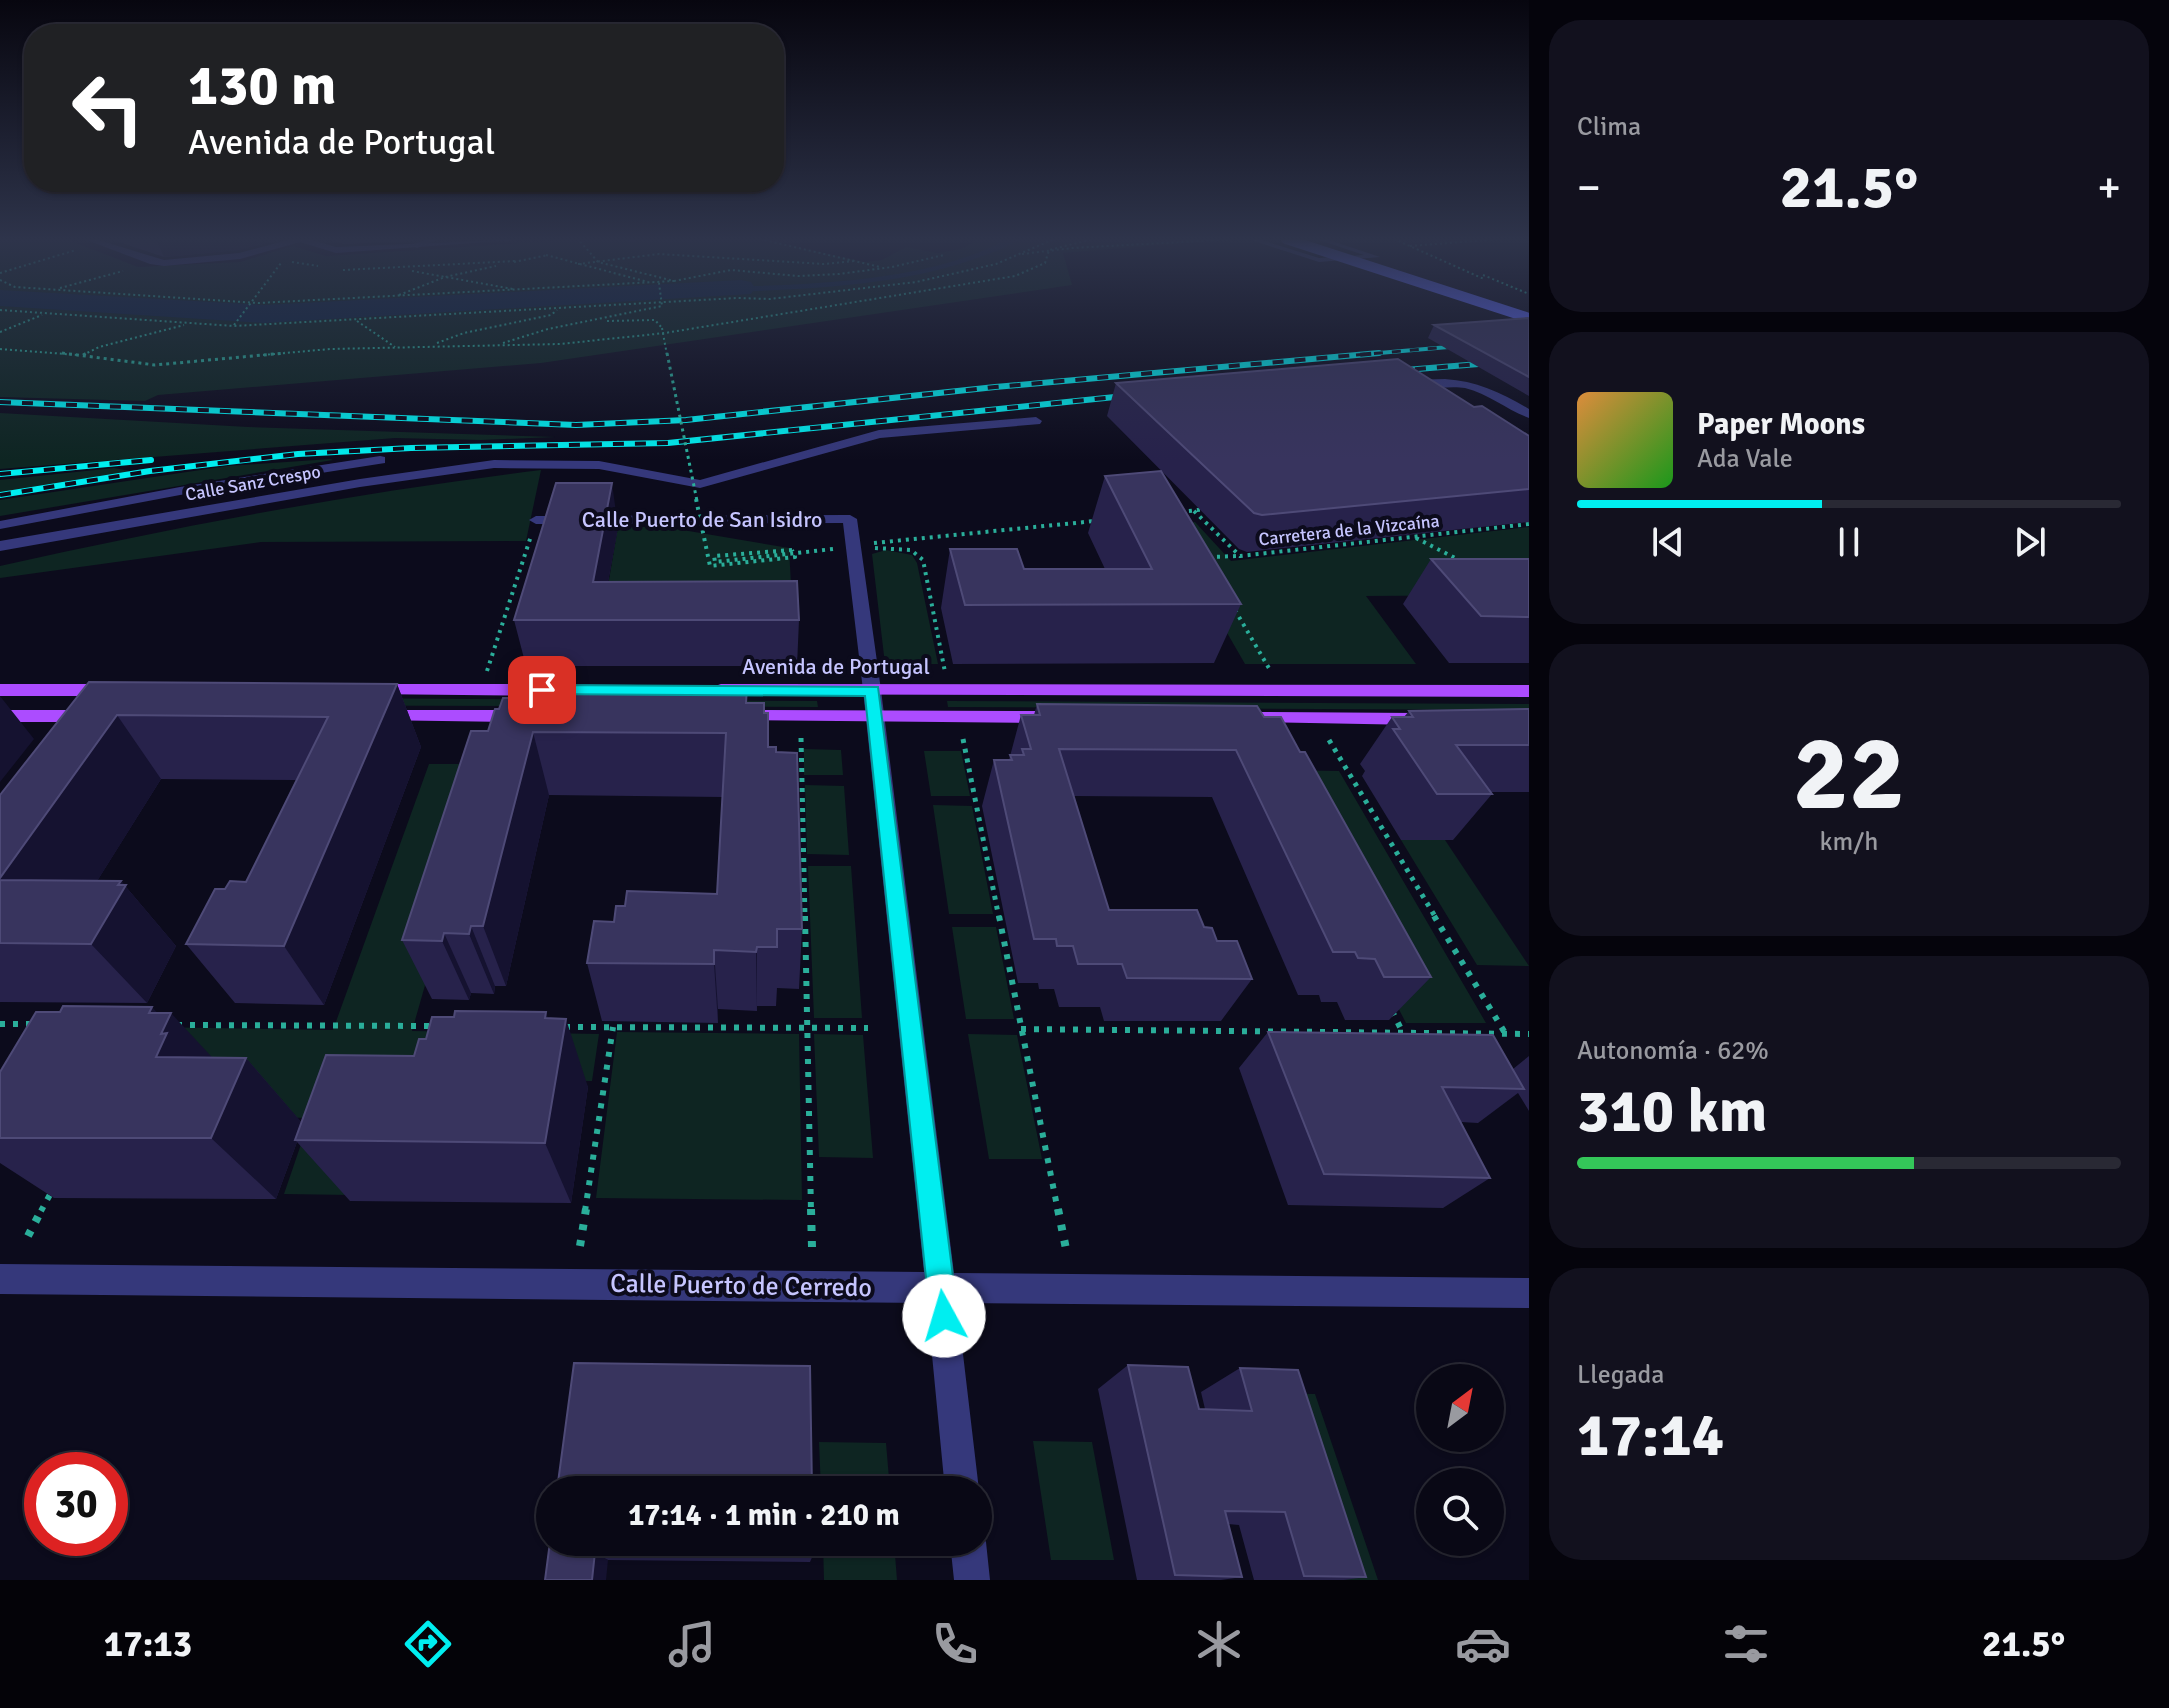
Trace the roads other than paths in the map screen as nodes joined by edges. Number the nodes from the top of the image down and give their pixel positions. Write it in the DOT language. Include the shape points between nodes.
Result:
graph roads {
  1 [pos="1405,384"];
  2 [pos="1529,414"];
  3 [pos="1036,421"];
  4 [pos="380,460"];
  5 [pos="536,520"];
  6 [pos="0,525"];
  7 [pos="0,546"];
  8 [pos="0,690"];
  9 [pos="356,690"];
  10 [pos="575,690"];
  11 [pos="700,690"];
  12 [pos="872,690"];
  13 [pos="1529,691"];
  14 [pos="116,703"];
  15 [pos="0,716"];
  16 [pos="369,716"];
  17 [pos="541,716"];
  18 [pos="716,716"];
  19 [pos="877,716"];
  20 [pos="1066,717"];
  21 [pos="1242,718"];
  22 [pos="1439,719"];
  23 [pos="92,736"];
  24 [pos="0,1279"];
  25 [pos="941,1289"];
  26 [pos="1529,1293"];
  27 [pos="961,1476"];
  28 [pos="969,1556"];
  29 [pos="972,1580"];
  1 -- 2 [label="street" via="1477,385"];
  3 -- 7 [label="street, Calle Sanz Crespo" via="879,434 700,484 599,465 514,463 360,483"];
  4 -- 6 [label="street, Calle Sanz Crespo"];
  5 -- 12 [label="street, Calle Puerto de San Isidro" via="850,519"];
  8 -- 14 [label="main road"];
  9 -- 10 [label="main road"];
  11 -- 12 [label="main road, Avenida de Portugal"];
  12 -- 13 [label="main road, Avenida de Portugal"];
  12 -- 19 [label="street, Calle Puerto de San Isidro"];
  14 -- 15 [label="main road"];
  14 -- 23 [label="street"];
  16 -- 17 [label="main road"];
  18 -- 19 [label="main road"];
  19 -- 20 [label="main road"];
  19 -- 25 [label="street, Calle Puerto de San Isidro"];
  21 -- 22 [label="main road"];
  24 -- 25 [label="street, Calle Puerto de Cerredo"];
  25 -- 26 [label="street, Calle Puerto de Cerredo"];
  25 -- 27 [label="street, Calle Puerto de San Isidro"];
  28 -- 29 [label="street"];
}
